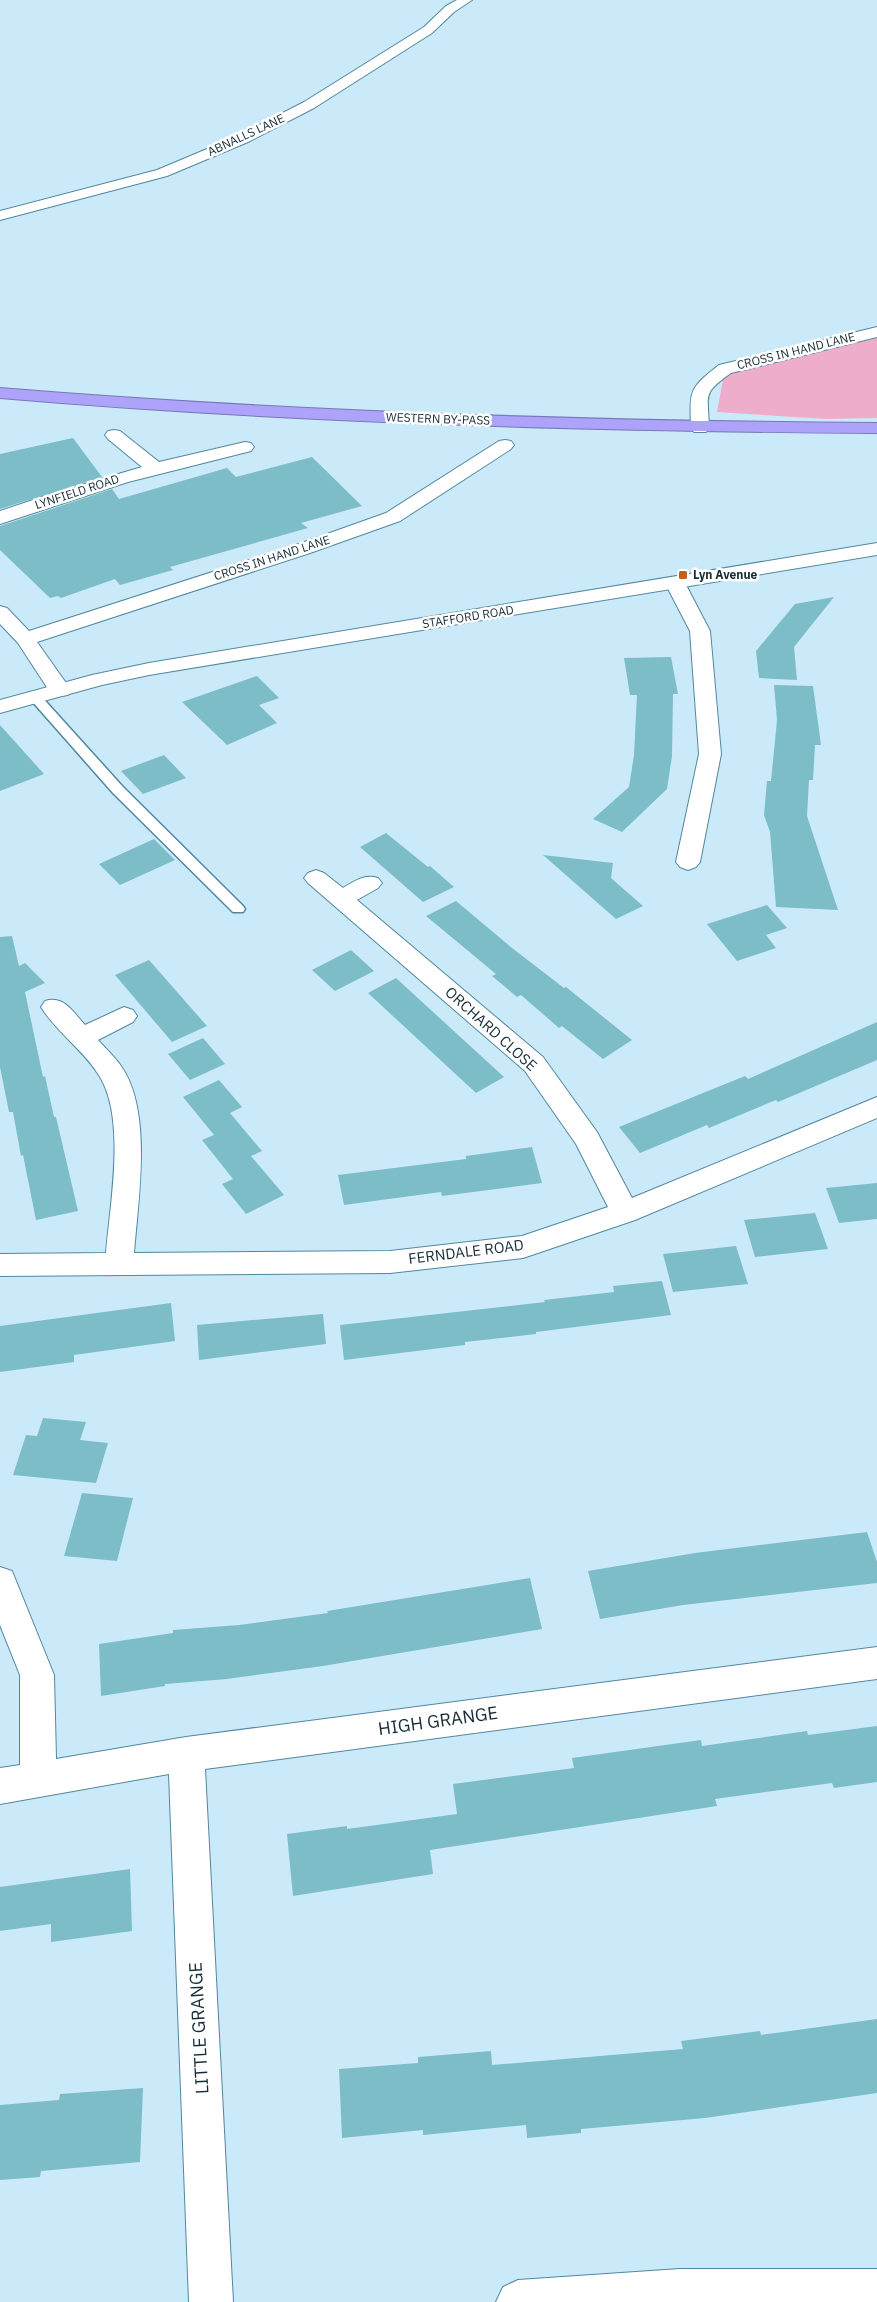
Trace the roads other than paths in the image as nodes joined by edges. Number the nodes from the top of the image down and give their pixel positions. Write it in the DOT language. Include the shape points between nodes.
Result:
graph roads {
  1 [pos="458,1"];
  2 [pos="0,216"];
  3 [pos="877,332"];
  4 [pos="0,393"];
  5 [pos="700,428"];
  6 [pos="877,428"];
  7 [pos="114,434"];
  8 [pos="505,445"];
  9 [pos="245,447"];
  10 [pos="155,468"];
  11 [pos="0,518"];
  12 [pos="877,549"];
  13 [pos="675,583"];
  14 [pos="0,612"];
  15 [pos="25,638"];
  16 [pos="60,690"];
  17 [pos="35,697"];
  18 [pos="0,707"];
  19 [pos="688,862"];
  20 [pos="316,878"];
  21 [pos="370,883"];
  22 [pos="340,899"];
  23 [pos="238,908"];
  24 [pos="54,1008"];
  25 [pos="124,1016"];
  26 [pos="81,1038"];
  27 [pos="872,1117"];
  28 [pos="626,1212"];
  29 [pos="0,1265"];
  30 [pos="119,1265"];
  31 [pos="0,1582"];
  32 [pos="877,1663"];
  33 [pos="186,1754"];
  34 [pos="38,1780"];
  35 [pos="0,1786"];
  36 [pos="877,2290"];
  37 [pos="212,2302"];
  38 [pos="518,2302"];
  1 -- 2 [label="street, ABNALLS LANE" via="428,30 310,105 243,139 162,172"];
  3 -- 5 [label="street, CROSS IN HAND LANE" via="725,368 704,384 699,396"];
  4 -- 5 [label="highway, WESTERN BY-PASS" via="280,413"];
  5 -- 6 [label="highway, WESTERN BY-PASS"];
  7 -- 10 [label="street"];
  8 -- 15 [label="street, CROSS IN HAND LANE" via="393,517 304,549"];
  9 -- 10 [label="street, LYNFIELD ROAD"];
  10 -- 11 [label="street, LYNFIELD ROAD" via="54,497"];
  12 -- 13 [label="street, STAFFORD ROAD"];
  13 -- 16 [label="street, STAFFORD ROAD" via="150,669"];
  13 -- 19 [label="street" via="700,630 710,754"];
  14 -- 15 [label="street"];
  15 -- 16 [label="street"];
  16 -- 17 [label="street, STAFFORD ROAD"];
  17 -- 18 [label="street, STAFFORD ROAD"];
  17 -- 23 [label="lane" via="118,790"];
  20 -- 22 [label="street, ORCHARD CLOSE"];
  21 -- 22 [label="street"];
  22 -- 28 [label="street, ORCHARD CLOSE" via="534,1064 587,1139"];
  24 -- 26 [label="street"];
  25 -- 26 [label="street"];
  26 -- 30 [label="street" via="112,1073 126,1112 128,1150"];
  27 -- 28 [label="street, FERNDALE ROAD"];
  28 -- 30 [label="street, FERNDALE ROAD" via="523,1247 390,1262"];
  29 -- 30 [label="street, FERNDALE ROAD"];
  31 -- 34 [label="street" via="37,1675"];
  32 -- 33 [label="street, HIGH GRANGE"];
  33 -- 34 [label="street, HIGH GRANGE"];
  33 -- 37 [label="street, LITTLE GRANGE"];
  34 -- 35 [label="street, HIGH GRANGE"];
  36 -- 38 [label="street" via="680,2290"];
}
